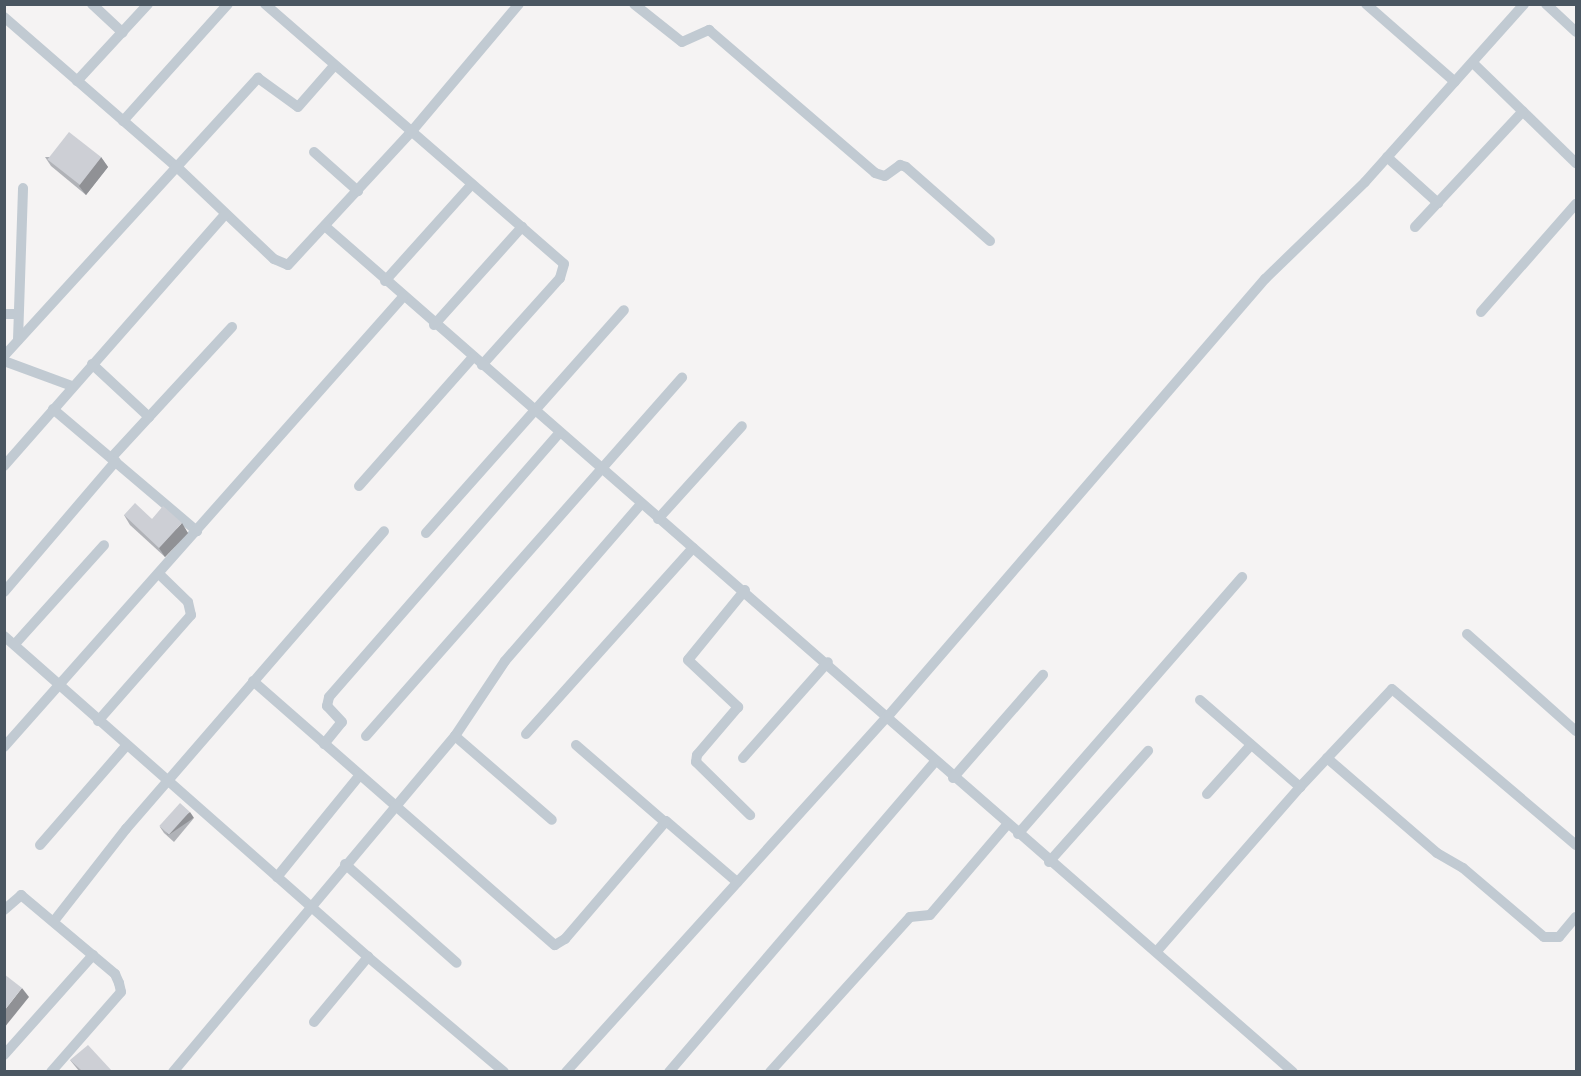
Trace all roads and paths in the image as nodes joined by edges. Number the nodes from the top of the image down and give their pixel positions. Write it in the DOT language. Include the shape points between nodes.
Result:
graph roads {
  1 [pos="92,4"];
  2 [pos="148,4"];
  3 [pos="228,4"];
  4 [pos="265,4"];
  5 [pos="519,4"];
  6 [pos="633,4"];
  7 [pos="1366,4"];
  8 [pos="1524,4"];
  9 [pos="1546,4"];
  10 [pos="4,17"];
  11 [pos="1576,32"];
  12 [pos="123,33"];
  13 [pos="1473,63"];
  14 [pos="333,67"];
  15 [pos="77,81"];
  16 [pos="1455,82"];
  17 [pos="1523,111"];
  18 [pos="123,121"];
  19 [pos="412,131"];
  20 [pos="314,152"];
  21 [pos="1387,157"];
  22 [pos="1576,163"];
  23 [pos="179,169"];
  24 [pos="472,183"];
  25 [pos="23,188"];
  26 [pos="358,191"];
  27 [pos="1438,203"];
  28 [pos="1576,204"];
  29 [pos="225,214"];
  30 [pos="326,227"];
  31 [pos="522,227"];
  32 [pos="1415,227"];
  33 [pos="990,241"];
  34 [pos="385,281"];
  35 [pos="403,297"];
  36 [pos="624,310"];
  37 [pos="1481,312"];
  38 [pos="4,314"];
  39 [pos="18,314"];
  40 [pos="434,325"];
  41 [pos="232,327"];
  42 [pos="18,340"];
  43 [pos="4,356"];
  44 [pos="477,361"];
  45 [pos="4,362"];
  46 [pos="92,364"];
  47 [pos="682,377"];
  48 [pos="72,386"];
  49 [pos="53,409"];
  50 [pos="532,410"];
  51 [pos="149,417"];
  52 [pos="742,426"];
  53 [pos="559,433"];
  54 [pos="114,459"];
  55 [pos="4,466"];
  56 [pos="599,467"];
  57 [pos="359,486"];
  58 [pos="641,504"];
  59 [pos="658,519"];
  60 [pos="197,531"];
  61 [pos="384,531"];
  62 [pos="426,532"];
  63 [pos="104,544"];
  64 [pos="693,548"];
  65 [pos="159,574"];
  66 [pos="1242,577"];
  67 [pos="745,590"];
  68 [pos="4,592"];
  69 [pos="1467,634"];
  70 [pos="4,636"];
  71 [pos="15,644"];
  72 [pos="828,662"];
  73 [pos="1043,675"];
  74 [pos="253,681"];
  75 [pos="61,686"];
  76 [pos="1200,700"];
  77 [pos="889,715"];
  78 [pos="98,721"];
  79 [pos="1576,731"];
  80 [pos="526,734"];
  81 [pos="366,736"];
  82 [pos="455,736"];
  83 [pos="324,744"];
  84 [pos="576,745"];
  85 [pos="1251,745"];
  86 [pos="126,746"];
  87 [pos="4,747"];
  88 [pos="1148,751"];
  89 [pos="743,758"];
  90 [pos="1327,758"];
  91 [pos="936,761"];
  92 [pos="359,776"];
  93 [pos="954,778"];
  94 [pos="167,782"];
  95 [pos="1300,787"];
  96 [pos="1207,794"];
  97 [pos="394,808"];
  98 [pos="750,815"];
  99 [pos="552,820"];
  100 [pos="664,822"];
  101 [pos="1006,825"];
  102 [pos="1018,834"];
  103 [pos="40,845"];
  104 [pos="1576,845"];
  105 [pos="1049,862"];
  106 [pos="345,864"];
  107 [pos="277,877"];
  108 [pos="737,882"];
  109 [pos="310,906"];
  110 [pos="4,910"];
  111 [pos="54,921"];
  112 [pos="1575,922"];
  113 [pos="1157,951"];
  114 [pos="93,955"];
  115 [pos="368,957"];
  116 [pos="457,963"];
  117 [pos="314,1022"];
  118 [pos="4,1055"];
  119 [pos="774,1067"];
  120 [pos="498,1070"];
  121 [pos="51,1071"];
  122 [pos="173,1071"];
  123 [pos="566,1071"];
  124 [pos="669,1071"];
  125 [pos="786,1071"];
  126 [pos="1293,1071"];
  1 -- 12 [label="street"];
  2 -- 12 [label="street"];
  3 -- 18 [label="street"];
  4 -- 14 [label="street"];
  5 -- 19 [label="street"];
  6 -- 33 [label="street" via="682,42 709,30 875,173 885,176 900,165 906,167"];
  7 -- 16 [label="street"];
  8 -- 13 [label="street"];
  9 -- 11 [label="street"];
  10 -- 15 [label="street"];
  12 -- 15 [label="street"];
  13 -- 16 [label="street"];
  13 -- 17 [label="street"];
  14 -- 19 [label="street"];
  14 -- 23 [label="street" via="298,107 259,77"];
  15 -- 18 [label="street"];
  16 -- 21 [label="street"];
  17 -- 22 [label="street"];
  17 -- 27 [label="street"];
  18 -- 23 [label="street"];
  19 -- 24 [label="street"];
  19 -- 26 [label="street"];
  20 -- 26 [label="street"];
  21 -- 27 [label="street"];
  21 -- 77 [label="street" via="1265,279"];
  23 -- 29 [label="street"];
  23 -- 42 [label="street"];
  24 -- 31 [label="street"];
  24 -- 34 [label="street"];
  25 -- 39 [label="street"];
  26 -- 30 [label="street"];
  27 -- 32 [label="street"];
  28 -- 37 [label="street"];
  29 -- 30 [label="street" via="285,265 291,264"];
  29 -- 46 [label="street"];
  30 -- 34 [label="street"];
  31 -- 40 [label="street"];
  31 -- 44 [label="street" via="562,262 563,274"];
  34 -- 35 [label="street"];
  35 -- 40 [label="street"];
  35 -- 60 [label="street"];
  36 -- 50 [label="street"];
  38 -- 39 [label="street"];
  39 -- 42 [label="street"];
  40 -- 44 [label="street"];
  41 -- 51 [label="street"];
  42 -- 43 [label="street"];
  44 -- 50 [label="street"];
  44 -- 57 [label="street"];
  45 -- 48 [label="street"];
  46 -- 48 [label="street"];
  46 -- 51 [label="street"];
  47 -- 56 [label="street"];
  48 -- 49 [label="street"];
  49 -- 54 [label="street"];
  49 -- 55 [label="street"];
  50 -- 53 [label="street"];
  50 -- 62 [label="street"];
  51 -- 54 [label="street"];
  52 -- 59 [label="street"];
  53 -- 56 [label="street"];
  53 -- 83 [label="street" via="327,700 342,722"];
  54 -- 60 [label="street"];
  54 -- 68 [label="street"];
  56 -- 58 [label="street"];
  56 -- 81 [label="street"];
  58 -- 59 [label="street"];
  58 -- 82 [label="street" via="505,661"];
  59 -- 64 [label="street"];
  60 -- 65 [label="street"];
  61 -- 74 [label="street"];
  63 -- 71 [label="street"];
  64 -- 67 [label="street"];
  64 -- 80 [label="street"];
  65 -- 75 [label="street"];
  65 -- 78 [label="street" via="188,602 190,615"];
  66 -- 102 [label="street"];
  67 -- 72 [label="street"];
  67 -- 98 [label="street" via="688,661 738,707 697,755 696,762"];
  69 -- 79 [label="street"];
  70 -- 71 [label="street"];
  71 -- 75 [label="street"];
  72 -- 77 [label="street"];
  72 -- 89 [label="street"];
  73 -- 93 [label="street"];
  74 -- 83 [label="street"];
  74 -- 94 [label="street"];
  75 -- 78 [label="street"];
  75 -- 87 [label="street"];
  76 -- 85 [label="street"];
  77 -- 91 [label="street"];
  77 -- 108 [label="street"];
  78 -- 86 [label="street"];
  82 -- 97 [label="street"];
  82 -- 99 [label="street"];
  83 -- 92 [label="street"];
  84 -- 100 [label="street"];
  85 -- 95 [label="street"];
  85 -- 96 [label="street"];
  86 -- 94 [label="street"];
  86 -- 103 [label="street"];
  88 -- 105 [label="street"];
  90 -- 95 [label="street"];
  90 -- 104 [label="street" via="1388,691 1396,689"];
  90 -- 112 [label="street" via="1437,853 1463,868 1544,937 1559,937"];
  91 -- 93 [label="street"];
  91 -- 124 [label="street"];
  92 -- 97 [label="street"];
  92 -- 107 [label="street"];
  93 -- 101 [label="street"];
  94 -- 107 [label="street"];
  94 -- 111 [label="street"];
  95 -- 113 [label="street"];
  97 -- 100 [label="street" via="557,945"];
  97 -- 106 [label="street"];
  100 -- 108 [label="street" via="670,822"];
  101 -- 102 [label="street"];
  101 -- 119 [label="street" via="930,915 910,917"];
  102 -- 105 [label="street"];
  105 -- 113 [label="street"];
  106 -- 109 [label="street"];
  106 -- 116 [label="street"];
  107 -- 109 [label="street"];
  108 -- 123 [label="street"];
  109 -- 115 [label="street"];
  109 -- 122 [label="street"];
  110 -- 111 [label="street" via="20,894"];
  111 -- 114 [label="street"];
  113 -- 126 [label="street"];
  114 -- 118 [label="street"];
  114 -- 121 [label="street" via="117,976 121,991"];
  115 -- 117 [label="street"];
  115 -- 120 [label="street"];
  119 -- 125 [label="street"];
}
